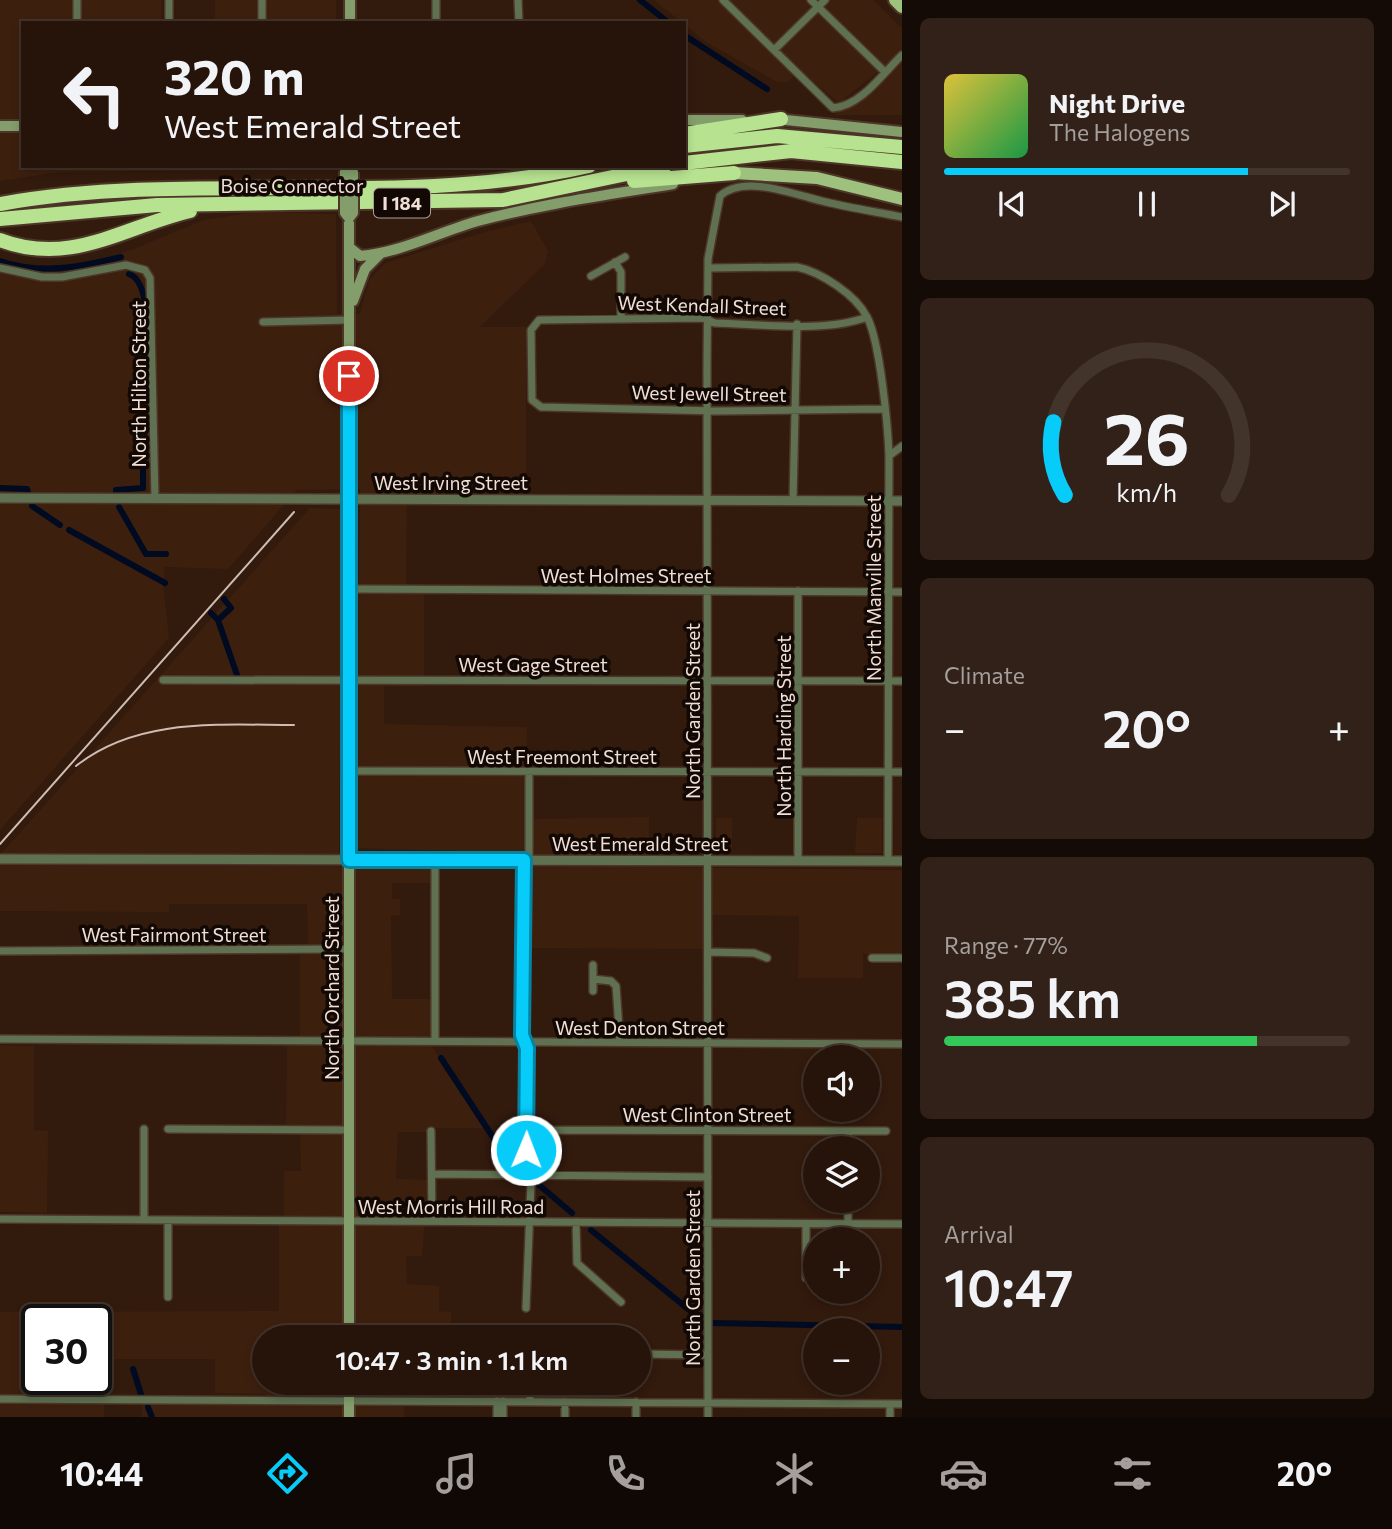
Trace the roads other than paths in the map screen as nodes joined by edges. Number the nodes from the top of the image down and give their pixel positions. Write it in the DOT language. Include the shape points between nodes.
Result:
graph roads {
  1 [pos="77,0"];
  2 [pos="169,0"];
  3 [pos="262,0"];
  4 [pos="350,0"];
  5 [pos="436,0"];
  6 [pos="518,0"];
  7 [pos="723,0"];
  8 [pos="811,0"];
  9 [pos="825,0"];
  10 [pos="818,7"];
  11 [pos="76,21"];
  12 [pos="169,21"];
  13 [pos="262,21"];
  14 [pos="350,21"];
  15 [pos="436,21"];
  16 [pos="519,21"];
  17 [pos="774,50"];
  18 [pos="902,55"];
  19 [pos="885,72"];
  20 [pos="781,119"];
  21 [pos="686,120"];
  22 [pos="0,126"];
  23 [pos="21,126"];
  24 [pos="902,132"];
  25 [pos="686,134"];
  26 [pos="686,146"];
  27 [pos="902,146"];
  28 [pos="902,162"];
  29 [pos="686,163"];
  30 [pos="571,168"];
  31 [pos="580,168"];
  32 [pos="656,168"];
  33 [pos="349,169"];
  34 [pos="734,173"];
  35 [pos="554,174"];
  36 [pos="587,184"];
  37 [pos="902,199"];
  38 [pos="0,204"];
  39 [pos="216,204"];
  40 [pos="902,217"];
  41 [pos="0,219"];
  42 [pos="0,240"];
  43 [pos="350,248"];
  44 [pos="381,253"];
  45 [pos="625,257"];
  46 [pos="615,262"];
  47 [pos="0,268"];
  48 [pos="708,268"];
  49 [pos="591,276"];
  50 [pos="349,315"];
  51 [pos="867,317"];
  52 [pos="621,318"];
  53 [pos="708,321"];
  54 [pos="263,322"];
  55 [pos="797,324"];
  56 [pos="534,403"];
  57 [pos="707,409"];
  58 [pos="885,409"];
  59 [pos="795,410"];
  60 [pos="902,446"];
  61 [pos="889,456"];
  62 [pos="0,498"];
  63 [pos="155,499"];
  64 [pos="349,499"];
  65 [pos="708,500"];
  66 [pos="793,501"];
  67 [pos="889,501"];
  68 [pos="902,501"];
  69 [pos="349,589"];
  70 [pos="708,591"];
  71 [pos="798,591"];
  72 [pos="888,592"];
  73 [pos="902,592"];
  74 [pos="163,680"];
  75 [pos="349,680"];
  76 [pos="708,681"];
  77 [pos="798,681"];
  78 [pos="888,681"];
  79 [pos="902,681"];
  80 [pos="349,771"];
  81 [pos="529,771"];
  82 [pos="708,771"];
  83 [pos="798,772"];
  84 [pos="888,772"];
  85 [pos="902,772"];
  86 [pos="0,859"];
  87 [pos="349,860"];
  88 [pos="435,860"];
  89 [pos="526,860"];
  90 [pos="708,861"];
  91 [pos="798,861"];
  92 [pos="888,862"];
  93 [pos="902,862"];
  94 [pos="349,949"];
  95 [pos="0,951"];
  96 [pos="708,952"];
  97 [pos="767,958"];
  98 [pos="872,958"];
  99 [pos="902,958"];
  100 [pos="593,965"];
  101 [pos="593,979"];
  102 [pos="593,991"];
  103 [pos="0,1039"];
  104 [pos="349,1041"];
  105 [pos="435,1041"];
  106 [pos="525,1042"];
  107 [pos="620,1042"];
  108 [pos="708,1043"];
  109 [pos="902,1044"];
  110 [pos="144,1129"];
  111 [pos="168,1129"];
  112 [pos="349,1130"];
  113 [pos="527,1130"];
  114 [pos="708,1130"];
  115 [pos="431,1131"];
  116 [pos="848,1131"];
  117 [pos="886,1131"];
  118 [pos="848,1136"];
  119 [pos="432,1174"];
  120 [pos="528,1175"];
  121 [pos="708,1177"];
  122 [pos="848,1213"];
  123 [pos="0,1219"];
  124 [pos="144,1219"];
  125 [pos="168,1220"];
  126 [pos="348,1221"];
  127 [pos="432,1221"];
  128 [pos="527,1222"];
  129 [pos="576,1222"];
  130 [pos="708,1223"];
  131 [pos="806,1224"];
  132 [pos="848,1224"];
  133 [pos="902,1224"];
  134 [pos="168,1297"];
  135 [pos="621,1302"];
  136 [pos="526,1308"];
  137 [pos="349,1325"];
  138 [pos="651,1354"];
  139 [pos="708,1355"];
  140 [pos="349,1395"];
  141 [pos="530,1395"];
  142 [pos="0,1399"];
  143 [pos="349,1399"];
  144 [pos="500,1401"];
  145 [pos="530,1402"];
  146 [pos="565,1402"];
  147 [pos="636,1402"];
  148 [pos="708,1403"];
  149 [pos="890,1404"];
  150 [pos="902,1404"];
  151 [pos="349,1417"];
  152 [pos="497,1417"];
  153 [pos="503,1417"];
  154 [pos="565,1417"];
  155 [pos="636,1417"];
  156 [pos="708,1417"];
  157 [pos="890,1417"];
  1 -- 11 [label="street"];
  2 -- 12 [label="street"];
  3 -- 13 [label="street"];
  4 -- 14 [label="main road"];
  5 -- 15 [label="street"];
  6 -- 16 [label="street"];
  7 -- 17 [label="street"];
  8 -- 10 [label="street"];
  9 -- 10 [label="street"];
  10 -- 17 [label="street"];
  10 -- 19 [label="street"];
  17 -- 19 [label="street" via="833,107 855,100"];
  18 -- 19 [label="street"];
  20 -- 21 [label="main road"];
  20 -- 24 [label="main road"];
  20 -- 25 [label="highway"];
  22 -- 23 [label="main road"];
  26 -- 27 [label="highway" via="777,136"];
  28 -- 29 [label="highway" via="791,151"];
  30 -- 35 [label="highway"];
  31 -- 35 [label="highway, Boise Connector / I 184"];
  32 -- 36 [label="highway, Boise Connector / I 184"];
  33 -- 43 [label="main road, North Orchard Street, bridge" via="345,213"];
  34 -- 36 [label="highway"];
  34 -- 37 [label="main road" via="817,178"];
  34 -- 44 [label="main road" via="512,213"];
  35 -- 38 [label="highway, Boise Connector / I 184" via="453,185 90,192"];
  36 -- 39 [label="highway, Boise Connector / I 184" via="489,201"];
  39 -- 41 [label="highway, Boise Connector / I 184" via="58,211"];
  39 -- 42 [label="highway" via="150,220 75,249 49,250"];
  40 -- 48 [label="street, North Garden Street" via="773,187 734,188 723,192 717,202"];
  43 -- 44 [label="main road" via="360,256"];
  43 -- 50 [label="main road, North Orchard Street"];
  44 -- 50 [label="main road" via="365,269"];
  45 -- 46 [label="street"];
  46 -- 49 [label="street"];
  46 -- 52 [label="street" via="621,272"];
  47 -- 63 [label="street, North Hilton Street" via="41,277 83,275 125,265 145,270 153,287"];
  48 -- 51 [label="street" via="811,270 856,303"];
  48 -- 53 [label="street, North Garden Street"];
  50 -- 54 [label="street"];
  50 -- 64 [label="main road, North Orchard Street"];
  51 -- 55 [label="street, West Kendall Street"];
  51 -- 58 [label="street, North Manville Street"];
  52 -- 53 [label="street, West Kendall Street"];
  52 -- 56 [label="street, West Kendall Street" via="534,322"];
  53 -- 55 [label="street, West Kendall Street"];
  53 -- 57 [label="street, North Garden Street"];
  55 -- 59 [label="street"];
  56 -- 57 [label="street, West Jewell Street" via="541,407"];
  57 -- 59 [label="street, West Jewell Street"];
  57 -- 65 [label="street, North Garden Street"];
  58 -- 59 [label="street, West Jewell Street"];
  58 -- 61 [label="street, North Manville Street"];
  59 -- 66 [label="street"];
  60 -- 61 [label="street"];
  61 -- 67 [label="street, North Manville Street"];
  62 -- 63 [label="street, West Irving Street"];
  63 -- 64 [label="street, West Irving Street"];
  64 -- 65 [label="street, West Irving Street"];
  64 -- 69 [label="main road, North Orchard Street"];
  65 -- 66 [label="street, West Irving Street"];
  65 -- 70 [label="street, North Garden Street"];
  66 -- 67 [label="street, West Irving Street"];
  67 -- 68 [label="street, West Irving Street"];
  67 -- 72 [label="street, North Manville Street"];
  69 -- 70 [label="street, West Holmes Street"];
  69 -- 75 [label="main road, North Orchard Street"];
  70 -- 71 [label="street, West Holmes Street"];
  70 -- 76 [label="street, North Garden Street"];
  71 -- 72 [label="street, West Holmes Street"];
  71 -- 77 [label="street, North Harding Street"];
  72 -- 73 [label="street, West Holmes Street"];
  72 -- 78 [label="street, North Manville Street"];
  74 -- 75 [label="street, West Gage Street"];
  75 -- 76 [label="street, West Gage Street"];
  75 -- 80 [label="main road, North Orchard Street"];
  76 -- 77 [label="street, West Gage Street"];
  76 -- 82 [label="street, North Garden Street"];
  77 -- 78 [label="street, West Gage Street"];
  77 -- 83 [label="street, North Harding Street"];
  78 -- 79 [label="street, West Gage Street"];
  78 -- 84 [label="street, North Manville Street"];
  80 -- 81 [label="street, West Freemont Street"];
  80 -- 87 [label="main road, North Orchard Street"];
  81 -- 82 [label="street, West Freemont Street"];
  81 -- 89 [label="street"];
  82 -- 83 [label="street, West Freemont Street"];
  82 -- 90 [label="street, North Garden Street"];
  83 -- 84 [label="street, West Freemont Street"];
  83 -- 91 [label="street, North Harding Street"];
  84 -- 85 [label="street, West Freemont Street"];
  84 -- 92 [label="street, North Manville Street"];
  86 -- 87 [label="street, West Emerald Street"];
  87 -- 88 [label="street, West Emerald Street"];
  87 -- 94 [label="main road, North Orchard Street"];
  88 -- 89 [label="street, West Emerald Street"];
  88 -- 105 [label="street"];
  89 -- 90 [label="street, West Emerald Street"];
  89 -- 106 [label="street"];
  90 -- 91 [label="street, West Emerald Street"];
  90 -- 96 [label="street, North Garden Street"];
  91 -- 92 [label="street, West Emerald Street"];
  92 -- 93 [label="street, West Emerald Street"];
  94 -- 95 [label="street, West Fairmont Street"];
  94 -- 104 [label="main road, North Orchard Street"];
  96 -- 97 [label="street" via="754,953"];
  96 -- 108 [label="street, North Garden Street"];
  98 -- 99 [label="street"];
  100 -- 101 [label="street"];
  101 -- 102 [label="street"];
  101 -- 107 [label="street" via="616,986"];
  103 -- 104 [label="street, West Denton Street"];
  104 -- 105 [label="street, West Denton Street"];
  104 -- 112 [label="main road, North Orchard Street"];
  105 -- 106 [label="street, West Denton Street"];
  106 -- 107 [label="street, West Denton Street"];
  106 -- 113 [label="street"];
  107 -- 108 [label="street, West Denton Street"];
  108 -- 109 [label="street, West Denton Street"];
  108 -- 114 [label="street, North Garden Street"];
  110 -- 124 [label="street"];
  111 -- 112 [label="street"];
  112 -- 126 [label="main road, North Orchard Street"];
  113 -- 114 [label="street, West Clinton Street"];
  113 -- 120 [label="street"];
  114 -- 116 [label="street, West Clinton Street"];
  114 -- 121 [label="street, North Garden Street"];
  115 -- 119 [label="street"];
  116 -- 117 [label="street, West Clinton Street"];
  116 -- 118 [label="street"];
  119 -- 120 [label="street"];
  119 -- 127 [label="street"];
  120 -- 121 [label="street"];
  120 -- 128 [label="street"];
  121 -- 130 [label="street, North Garden Street"];
  122 -- 132 [label="street"];
  123 -- 124 [label="street, West Morris Hill Road"];
  124 -- 125 [label="street, West Morris Hill Road"];
  125 -- 126 [label="street, West Morris Hill Road"];
  125 -- 134 [label="street"];
  126 -- 127 [label="street, West Morris Hill Road"];
  126 -- 137 [label="main road, North Orchard Street"];
  127 -- 128 [label="street, West Morris Hill Road"];
  128 -- 129 [label="street, West Morris Hill Road"];
  128 -- 136 [label="street"];
  129 -- 130 [label="street, West Morris Hill Road"];
  129 -- 135 [label="street" via="577,1263"];
  130 -- 131 [label="street, West Morris Hill Road"];
  130 -- 139 [label="street, North Garden Street"];
  131 -- 132 [label="street, West Morris Hill Road"];
  132 -- 133 [label="street, West Morris Hill Road"];
  138 -- 139 [label="street"];
  139 -- 148 [label="street, North Garden Street"];
  140 -- 143 [label="main road"];
  141 -- 145 [label="street"];
  142 -- 143 [label="street"];
  143 -- 144 [label="street"];
  143 -- 151 [label="main road"];
  144 -- 145 [label="street"];
  144 -- 152 [label="street"];
  144 -- 153 [label="street"];
  145 -- 146 [label="street"];
  146 -- 147 [label="street"];
  146 -- 154 [label="street"];
  147 -- 148 [label="street"];
  147 -- 155 [label="street"];
  148 -- 149 [label="street"];
  148 -- 156 [label="street, North Garden Street"];
  149 -- 150 [label="street"];
  149 -- 157 [label="street"];
}
